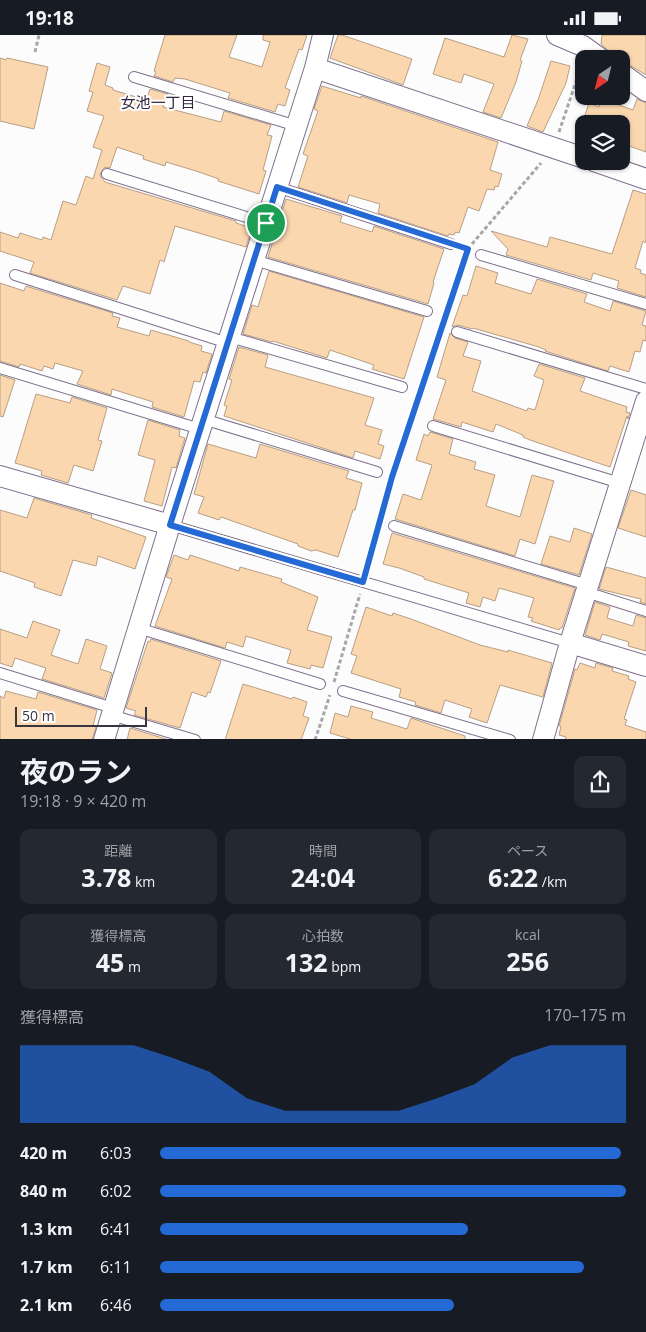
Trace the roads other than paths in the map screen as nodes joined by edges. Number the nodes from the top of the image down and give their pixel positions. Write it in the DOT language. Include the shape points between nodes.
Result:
graph roads {
  1 [pos="323,35"];
  2 [pos="557,35"];
  3 [pos="594,48"];
  4 [pos="315,68"];
  5 [pos="134,77"];
  6 [pos="630,79"];
  7 [pos="646,91"];
  8 [pos="297,126"];
  9 [pos="575,155"];
  10 [pos="620,170"];
  11 [pos="107,174"];
  12 [pos="646,179"];
  13 [pos="277,187"];
  14 [pos="266,223"];
  15 [pos="451,244"];
  16 [pos="482,255"];
  17 [pos="254,260"];
  18 [pos="15,275"];
  19 [pos="646,304"];
  20 [pos="427,311"];
  21 [pos="457,331"];
  22 [pos="229,340"];
  23 [pos="0,368"];
  24 [pos="402,387"];
  25 [pos="646,389"];
  26 [pos="646,401"];
  27 [pos="202,424"];
  28 [pos="434,426"];
  29 [pos="377,472"];
  30 [pos="0,476"];
  31 [pos="620,483"];
  32 [pos="170,525"];
  33 [pos="394,526"];
  34 [pos="587,588"];
  35 [pos="646,611"];
  36 [pos="138,628"];
  37 [pos="570,643"];
  38 [pos="646,666"];
  39 [pos="0,673"];
  40 [pos="320,684"];
  41 [pos="343,691"];
  42 [pos="112,712"];
  43 [pos="104,739"];
  44 [pos="195,739"];
  45 [pos="510,739"];
  46 [pos="543,739"];
  1 -- 4 [label="street"];
  2 -- 3 [label="street"];
  4 -- 8 [label="street"];
  4 -- 9 [label="street"];
  5 -- 8 [label="lane"];
  6 -- 7 [label="street"];
  8 -- 13 [label="street"];
  10 -- 12 [label="street"];
  11 -- 14 [label="lane"];
  13 -- 14 [label="street"];
  13 -- 15 [label="lane"];
  14 -- 17 [label="street"];
  16 -- 19 [label="lane"];
  17 -- 20 [label="lane"];
  17 -- 22 [label="street"];
  18 -- 22 [label="lane"];
  21 -- 25 [label="lane"];
  22 -- 24 [label="lane"];
  22 -- 27 [label="street"];
  23 -- 27 [label="lane"];
  26 -- 31 [label="street"];
  27 -- 29 [label="lane"];
  27 -- 32 [label="street"];
  28 -- 31 [label="lane"];
  30 -- 32 [label="street"];
  31 -- 34 [label="street"];
  32 -- 36 [label="street"];
  32 -- 37 [label="lane"];
  33 -- 34 [label="lane"];
  34 -- 35 [label="lane"];
  34 -- 37 [label="street"];
  36 -- 40 [label="lane"];
  36 -- 42 [label="street"];
  37 -- 38 [label="street"];
  37 -- 46 [label="street"];
  39 -- 42 [label="lane"];
  41 -- 45 [label="lane"];
  42 -- 43 [label="street"];
  42 -- 44 [label="lane"];
}
